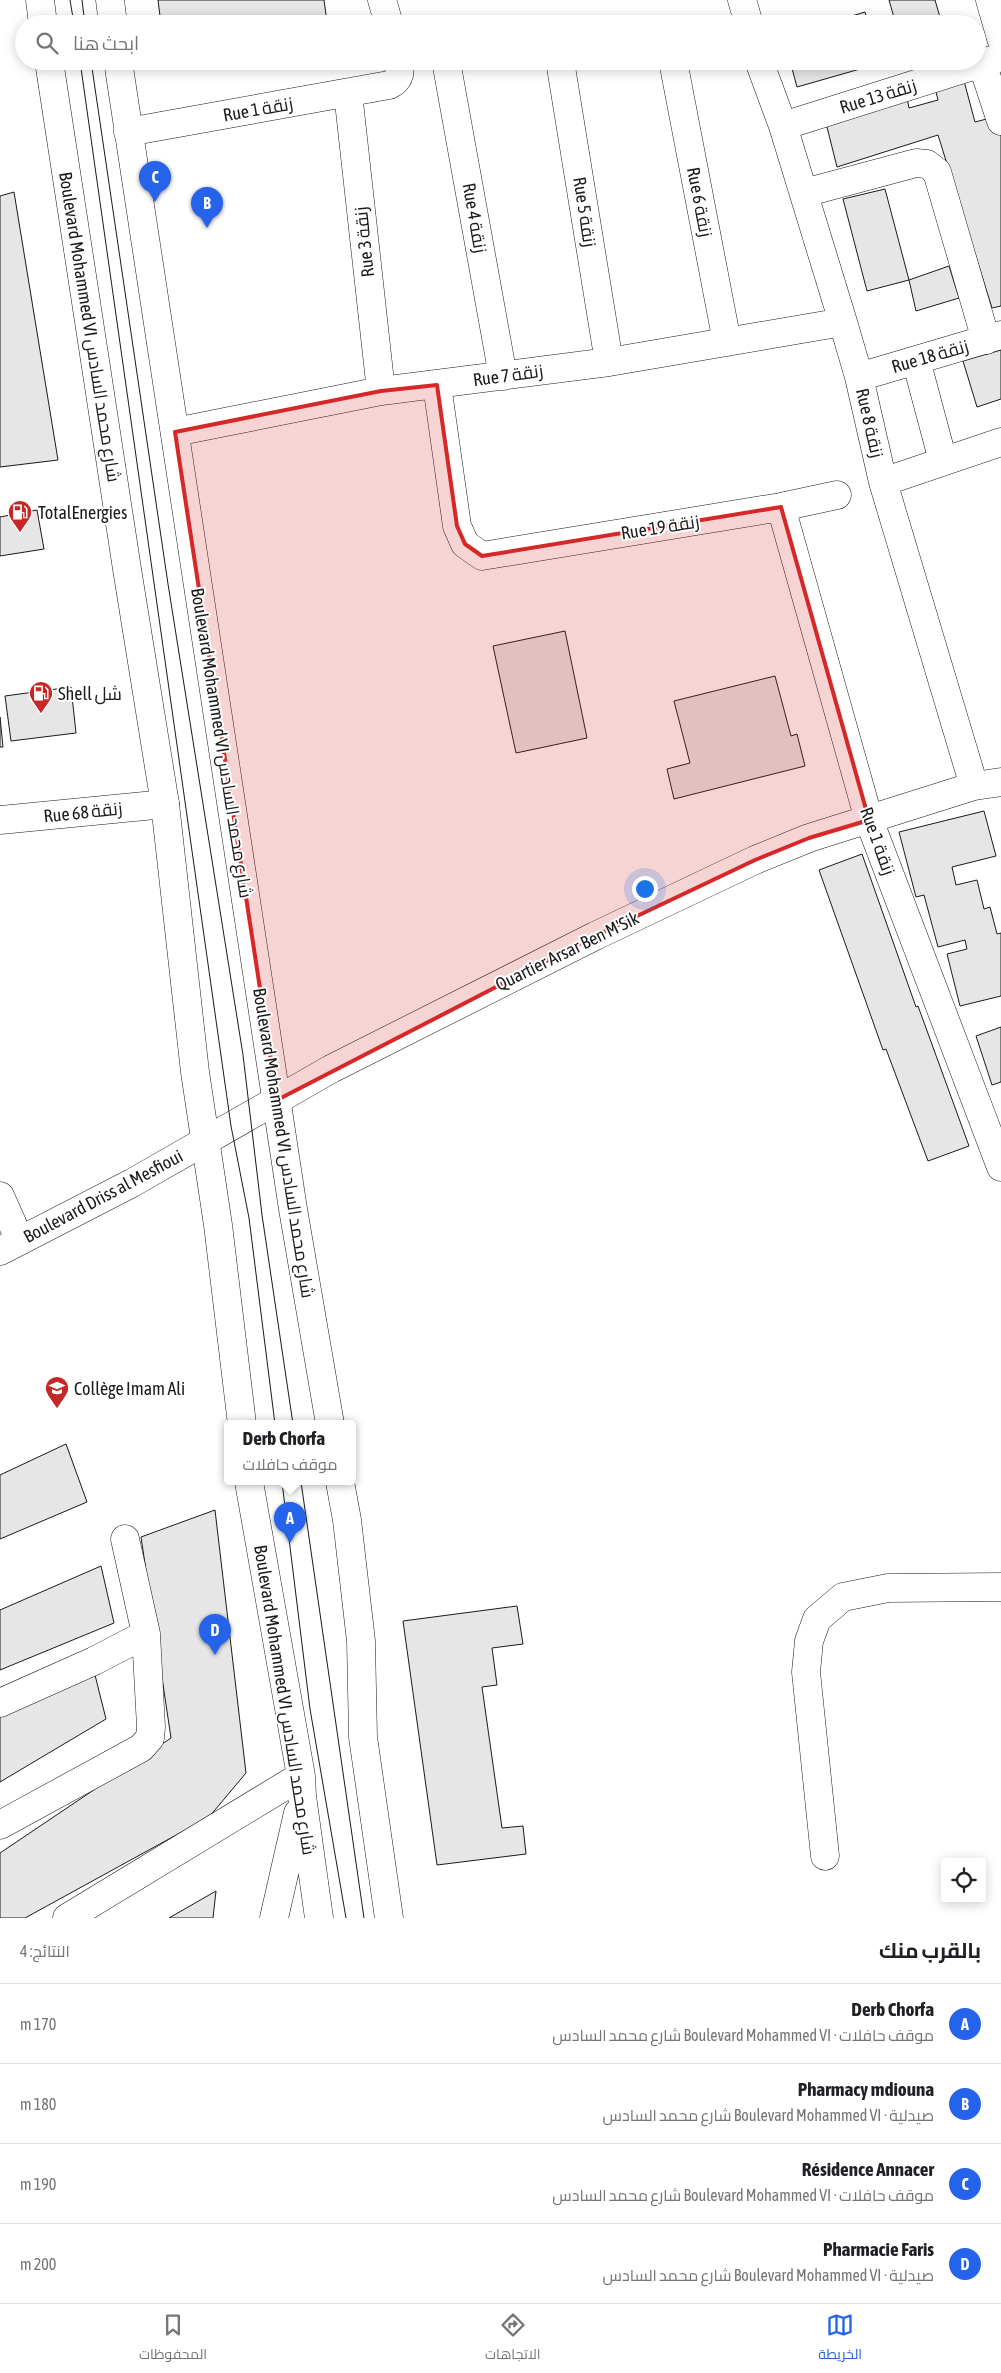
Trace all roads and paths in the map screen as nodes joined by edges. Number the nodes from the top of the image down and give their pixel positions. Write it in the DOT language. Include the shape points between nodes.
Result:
graph roads {
  1 [pos="40,0"];
  2 [pos="110,0"];
  3 [pos="382,0"];
  4 [pos="742,0"];
  5 [pos="990,0"];
  6 [pos="42,15"];
  7 [pos="112,15"];
  8 [pos="386,15"];
  9 [pos="746,15"];
  10 [pos="1001,38"];
  11 [pos="992,60"];
  12 [pos="50,70"];
  13 [pos="119,70"];
  14 [pos="448,70"];
  15 [pos="561,70"];
  16 [pos="675,70"];
  17 [pos="762,70"];
  18 [pos="960,70"];
  19 [pos="394,73"];
  20 [pos="348,93"];
  21 [pos="1001,121"];
  22 [pos="783,126"];
  23 [pos="128,132"];
  24 [pos="804,193"];
  25 [pos="843,322"];
  26 [pos="994,338"];
  27 [pos="727,342"];
  28 [pos="916,360"];
  29 [pos="609,362"];
  30 [pos="503,376"];
  31 [pos="859,377"];
  32 [pos="438,385"];
  33 [pos="381,392"];
  34 [pos="175,432"];
  35 [pos="1001,442"];
  36 [pos="943,461"];
  37 [pos="884,482"];
  38 [pos="837,495"];
  39 [pos="781,507"];
  40 [pos="1001,782"];
  41 [pos="974,786"];
  42 [pos="165,804"];
  43 [pos="0,820"];
  44 [pos="869,820"];
  45 [pos="278,1100"];
  46 [pos="992,1116"];
  47 [pos="206,1140"];
  48 [pos="1001,1166"];
  49 [pos="0,1196"];
  50 [pos="10,1246"];
  51 [pos="241,1420"];
  52 [pos="329,1420"];
  53 [pos="250,1485"];
  54 [pos="341,1485"];
  55 [pos="124,1539"];
  56 [pos="1001,1587"];
  57 [pos="146,1634"];
  58 [pos="0,1702"];
  59 [pos="301,1786"];
  60 [pos="0,1825"];
  61 [pos="824,1856"];
  62 [pos="67,1918"];
  63 [pos="274,1918"];
  64 [pos="320,1918"];
  65 [pos="389,1918"];
  1 -- 6 [label="street"];
  2 -- 7 [label="street"];
  3 -- 8 [label="street"];
  4 -- 9 [label="street"];
  5 -- 10 [label="street"];
  11 -- 21 [label="street"];
  12 -- 42 [label="street, Boulevard Mohammed VI شارع محمد السادس"];
  13 -- 23 [label="street, Boulevard Mohammed VI شارع محمد السادس"];
  14 -- 30 [label="street, Rue 4 زنقة"];
  15 -- 29 [label="street, Rue 5 زنقة"];
  16 -- 27 [label="street, Rue 6 زنقة"];
  17 -- 22 [label="street, Rue 8 زنقة"];
  18 -- 22 [label="street, Rue 13 زنقة"];
  19 -- 20 [label="street, Rue 1 زنقة"];
  20 -- 23 [label="street, Rue 1 زنقة"];
  20 -- 33 [label="street, Rue 3 زنقة"];
  22 -- 24 [label="street, Rue 8 زنقة"];
  23 -- 34 [label="street, Boulevard Mohammed VI شارع محمد السادس"];
  24 -- 25 [label="street, Rue 8 زنقة"];
  24 -- 26 [label="street" via="916,164 927,164 937,172"];
  25 -- 27 [label="street, Rue 7 زنقة"];
  25 -- 31 [label="street, Rue 8 زنقة"];
  26 -- 28 [label="street, Rue 18 زنقة"];
  27 -- 29 [label="street, Rue 7 زنقة"];
  28 -- 31 [label="street, Rue 18 زنقة"];
  28 -- 36 [label="street"];
  29 -- 30 [label="street, Rue 7 زنقة"];
  30 -- 32 [label="street, Rue 7 زنقة"];
  31 -- 37 [label="street, Rue 8 زنقة"];
  32 -- 33 [label="street, Rue 7 زنقة"];
  32 -- 39 [label="street, Rue 19 زنقة" via="457,526 466,544 482,556"];
  33 -- 34 [label="street, Rue 7 زنقة"];
  34 -- 45 [label="street, Boulevard Mohammed VI شارع محمد السادس"];
  35 -- 36 [label="street"];
  36 -- 37 [label="street"];
  37 -- 41 [label="street, Rue 8 زنقة"];
  38 -- 39 [label="street, Rue 19 زنقة"];
  39 -- 44 [label="street, Rue 1 زنقة"];
  40 -- 41 [label="street, Quartier Arsar Ben M'Sik"];
  41 -- 44 [label="street, Quartier Arsar Ben M'Sik"];
  42 -- 43 [label="street, Rue 68 زنقة"];
  42 -- 47 [label="street, Boulevard Mohammed VI شارع محمد السادس"];
  44 -- 45 [label="street, Quartier Arsar Ben M'Sik" via="809,838 755,860 595,936 331,1069"];
  44 -- 46 [label="street, Rue 1 زنقة"];
  45 -- 47 [label="street, Quartier Arsar Ben M'Sik"];
  45 -- 52 [label="street, Boulevard Mohammed VI شارع محمد السادس" via="293,1210"];
  46 -- 48 [label="street, Rue 1 زنقة"];
  47 -- 50 [label="street, Boulevard Driss al Mesfioui" via="132,1183"];
  47 -- 51 [label="street, Boulevard Mohammed VI شارع محمد السادس"];
  49 -- 50 [label="street"];
  53 -- 59 [label="street, Boulevard Mohammed VI شارع محمد السادس"];
  54 -- 65 [label="street" via="361,1641 363,1737"];
  55 -- 57 [label="street"];
  56 -- 61 [label="street" via="888,1588 843,1596 817,1619 809,1641 806,1672"];
  57 -- 58 [label="street" via="94,1661"];
  57 -- 60 [label="street" via="150,1738 142,1748"];
  59 -- 62 [label="street"];
  59 -- 63 [label="street"];
  59 -- 64 [label="street, Boulevard Mohammed VI شارع محمد السادس"];
}
